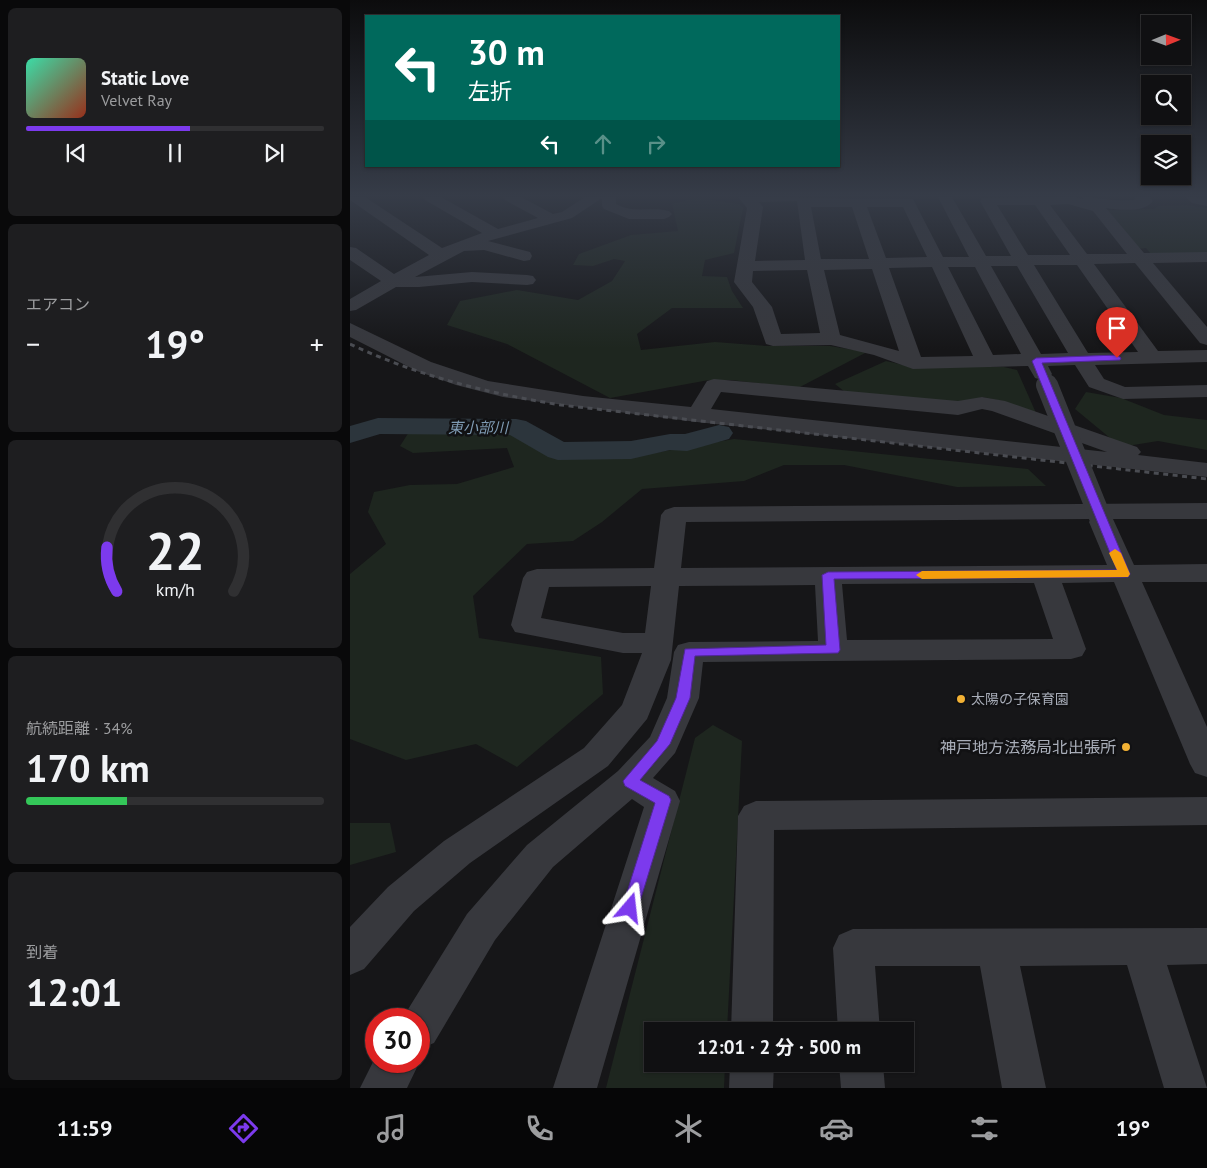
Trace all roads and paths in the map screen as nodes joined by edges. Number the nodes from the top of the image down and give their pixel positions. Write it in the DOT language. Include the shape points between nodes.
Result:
graph roads {
  1 [pos="441,248"];
  2 [pos="460,248"];
  3 [pos="508,248"];
  4 [pos="748,248"];
  5 [pos="811,248"];
  6 [pos="873,248"];
  7 [pos="930,248"];
  8 [pos="974,248"];
  9 [pos="1015,248"];
  10 [pos="1072,248"];
  11 [pos="1132,248"];
  12 [pos="350,252"];
  13 [pos="448,252"];
  14 [pos="524,256"];
  15 [pos="1141,259"];
  16 [pos="1081,260"];
  17 [pos="1205,260"];
  18 [pos="1023,261"];
  19 [pos="982,262"];
  20 [pos="937,263"];
  21 [pos="425,264"];
  22 [pos="878,264"];
  23 [pos="814,265"];
  24 [pos="745,266"];
  25 [pos="500,267"];
  26 [pos="527,280"];
  27 [pos="393,282"];
  28 [pos="350,306"];
  29 [pos="350,329"];
  30 [pos="831,339"];
  31 [pos="1207,339"];
  32 [pos="371,342"];
  33 [pos="350,351"];
  34 [pos="1207,356"];
  35 [pos="1152,357"];
  36 [pos="1082,359"];
  37 [pos="986,361"];
  38 [pos="1036,361"];
  39 [pos="913,363"];
  40 [pos="1207,391"];
  41 [pos="697,415"];
  42 [pos="1165,465"];
  43 [pos="1207,470"];
  44 [pos="1207,511"];
  45 [pos="1045,574"];
  46 [pos="1124,574"];
  47 [pos="828,575"];
  48 [pos="665,576"];
  49 [pos="1205,577"];
  50 [pos="658,643"];
  51 [pos="833,650"];
  52 [pos="1207,764"];
  53 [pos="630,781"];
  54 [pos="1207,811"];
  55 [pos="1140,946"];
  56 [pos="1207,946"];
  57 [pos="996,947"];
  58 [pos="350,956"];
  59 [pos="430,1010"];
  60 [pos="752,1022"];
  61 [pos="858,1022"];
  62 [pos="752,1072"];
  63 [pos="862,1072"];
  64 [pos="391,1073"];
  65 [pos="382,1088"];
  66 [pos="575,1088"];
  67 [pos="751,1088"];
  68 [pos="863,1088"];
  69 [pos="1024,1088"];
  70 [pos="1186,1088"];
  1 -- 13 [label="street"];
  2 -- 13 [label="street"];
  3 -- 14 [label="street"];
  4 -- 24 [label="street"];
  5 -- 23 [label="street"];
  6 -- 22 [label="street"];
  7 -- 20 [label="street"];
  8 -- 19 [label="street"];
  9 -- 18 [label="street"];
  10 -- 16 [label="street"];
  11 -- 15 [label="street"];
  12 -- 27 [label="street"];
  13 -- 21 [label="street"];
  15 -- 16 [label="street"];
  15 -- 17 [label="street"];
  15 -- 31 [label="street"];
  16 -- 18 [label="street"];
  16 -- 35 [label="street"];
  18 -- 19 [label="street"];
  18 -- 36 [label="street"];
  19 -- 20 [label="street"];
  19 -- 38 [label="street"];
  20 -- 22 [label="street"];
  20 -- 37 [label="street"];
  21 -- 25 [label="street"];
  21 -- 27 [label="street"];
  22 -- 23 [label="street"];
  22 -- 39 [label="street"];
  23 -- 24 [label="street"];
  23 -- 30 [label="street"];
  24 -- 30 [label="street" via="743,282 760,301 773,340"];
  26 -- 27 [label="street" via="472,277"];
  27 -- 28 [label="street"];
  29 -- 32 [label="street"];
  30 -- 39 [label="street" via="881,351"];
  32 -- 33 [label="street"];
  32 -- 41 [label="street" via="441,373 501,390"];
  34 -- 35 [label="street"];
  35 -- 36 [label="street"];
  36 -- 38 [label="street"];
  36 -- 40 [label="street" via="1096,383 1123,393"];
  37 -- 38 [label="street"];
  37 -- 39 [label="street"];
  38 -- 46 [label="street, bridge"];
  41 -- 42 [label="street"];
  41 -- 42 [label="street" via="714,385 958,408 982,403 1083,434"];
  42 -- 43 [label="street"];
  44 -- 48 [label="street" via="674,515"];
  45 -- 46 [label="street"];
  45 -- 47 [label="street"];
  45 -- 51 [label="street" via="1071,649"];
  46 -- 49 [label="street"];
  46 -- 52 [label="street"];
  47 -- 48 [label="street"];
  47 -- 51 [label="street"];
  48 -- 50 [label="street"];
  48 -- 50 [label="street" via="537,578 525,625 623,643"];
  50 -- 58 [label="street" via="656,660 636,712 596,757 457,852 401,899"];
  51 -- 53 [label="street" via="689,652 683,698 663,744"];
  53 -- 59 [label="street" via="540,856 481,927"];
  53 -- 66 [label="street" via="663,800"];
  54 -- 60 [label="street" via="756,816"];
  55 -- 56 [label="street"];
  55 -- 57 [label="street"];
  55 -- 70 [label="street"];
  57 -- 61 [label="street" via="853,948"];
  57 -- 69 [label="street"];
  62 -- 67 [label="street"];
  63 -- 68 [label="street"];
  64 -- 65 [label="street"];
}
